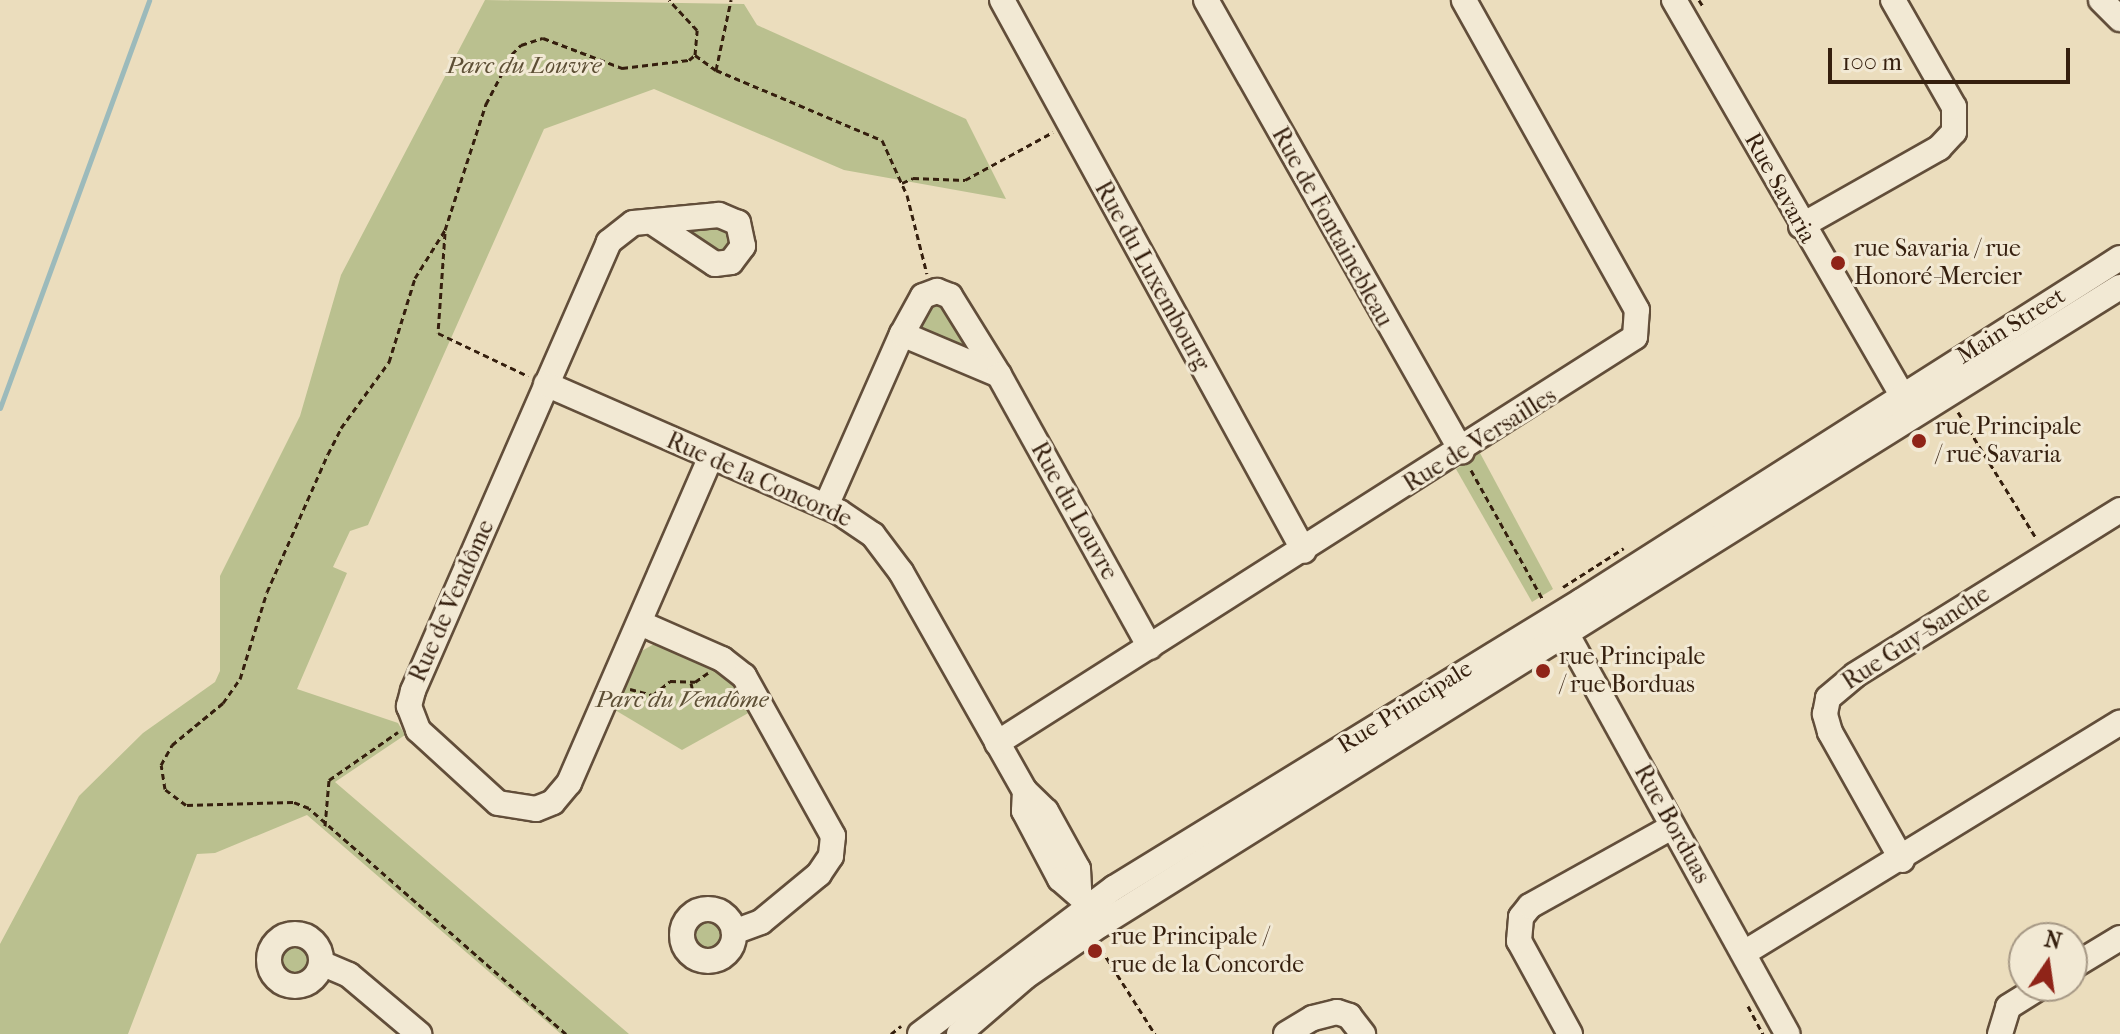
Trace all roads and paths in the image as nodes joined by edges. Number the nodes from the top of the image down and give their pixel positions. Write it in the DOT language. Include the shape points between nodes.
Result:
graph roads {
  1 [pos="669,0"];
  2 [pos="731,0"];
  3 [pos="1002,0"];
  4 [pos="1206,0"];
  5 [pos="1464,0"];
  6 [pos="1674,0"];
  7 [pos="1893,0"];
  8 [pos="2101,0"];
  9 [pos="2120,19"];
  10 [pos="695,55"];
  11 [pos="716,70"];
  12 [pos="1058,129"];
  13 [pos="902,183"];
  14 [pos="655,224"];
  15 [pos="1801,226"];
  16 [pos="445,230"];
  17 [pos="2120,258"];
  18 [pos="929,281"];
  19 [pos="2120,287"];
  20 [pos="902,334"];
  21 [pos="999,375"];
  22 [pos="540,382"];
  23 [pos="1907,405"];
  24 [pos="1954,407"];
  25 [pos="711,457"];
  26 [pos="1464,457"];
  27 [pos="826,506"];
  28 [pos="2120,510"];
  29 [pos="2041,546"];
  30 [pos="1304,551"];
  31 [pos="1555,616"];
  32 [pos="640,623"];
  33 [pos="1150,647"];
  34 [pos="711,666"];
  35 [pos="691,682"];
  36 [pos="625,687"];
  37 [pos="654,694"];
  38 [pos="695,701"];
  39 [pos="667,706"];
  40 [pos="2120,723"];
  41 [pos="401,730"];
  42 [pos="997,743"];
  43 [pos="325,826"];
  44 [pos="1672,827"];
  45 [pos="1902,860"];
  46 [pos="1091,916"];
  47 [pos="734,932"];
  48 [pos="2120,938"];
  49 [pos="1744,953"];
  50 [pos="2088,957"];
  51 [pos="321,963"];
  52 [pos="2016,1002"];
  53 [pos="419,1034"];
  54 [pos="566,1034"];
  55 [pos="920,1034"];
  56 [pos="959,1034"];
  57 [pos="1155,1034"];
  58 [pos="1286,1034"];
  59 [pos="1363,1034"];
  60 [pos="1570,1034"];
  61 [pos="1788,1034"];
  62 [pos="2000,1034"];
  1 -- 10 [label="path" via="697,30"];
  2 -- 11 [label="path"];
  3 -- 30 [label="street, Rue du Luxembourg"];
  4 -- 26 [label="street, Rue de Fontainebleau"];
  5 -- 26 [label="street, Rue de Versailles" via="1626,289 1639,326 1624,348"];
  6 -- 15 [label="street, Rue Savaria"];
  7 -- 15 [label="street" via="1954,107 1954,132 1939,148"];
  8 -- 9 [label="street"];
  10 -- 11 [label="path"];
  10 -- 16 [label="path" via="638,69 606,63 543,38 521,45 486,104"];
  11 -- 13 [label="path" via="874,135 889,149"];
  12 -- 13 [label="path" via="965,180 913,178"];
  13 -- 18 [label="path"];
  14 -- 22 [label="street, Rue de Vendôme" via="625,225 609,242"];
  15 -- 23 [label="street, Rue Savaria"];
  16 -- 22 [label="path" via="438,333"];
  16 -- 43 [label="path" via="415,278 389,362 341,428 314,484 267,592 240,679 223,703 172,745 161,765 162,784 178,802 210,807 293,802 309,808"];
  17 -- 23 [label="street, Main Street"];
  19 -- 23 [label="street, Main Street"];
  20 -- 21 [label="street"];
  20 -- 21 [label="street, Rue du Louvre" via="923,296 937,291 950,296"];
  20 -- 27 [label="street, Rue du Louvre"];
  21 -- 33 [label="street, Rue du Louvre"];
  22 -- 25 [label="street, Rue de la Concorde"];
  22 -- 32 [label="street, Rue de Vendôme" via="413,691 411,717 426,738 498,803 526,810 545,807 569,783"];
  23 -- 31 [label="street, Rue Principale"];
  24 -- 29 [label="path"];
  25 -- 27 [label="street, Rue de la Concorde"];
  25 -- 32 [label="street, Rue de Vendôme"];
  26 -- 30 [label="street, Rue de Versailles"];
  26 -- 31 [label="path"];
  27 -- 42 [label="street, Rue de la Concorde" via="873,535 890,554"];
  28 -- 45 [label="street, Rue Guy-Sanche" via="1855,675 1828,698 1830,732"];
  30 -- 33 [label="street, Rue de Versailles"];
  31 -- 44 [label="street, Rue Borduas"];
  31 -- 46 [label="street, Rue Principale"];
  32 -- 47 [label="street" via="722,659 744,676 833,836 831,856 819,874 761,922"];
  33 -- 42 [label="street, Rue de Versailles"];
  34 -- 35 [label="path" via="705,677"];
  35 -- 37 [label="path" via="670,681"];
  35 -- 38 [label="path"];
  36 -- 37 [label="path"];
  37 -- 39 [label="path"];
  40 -- 45 [label="street"];
  41 -- 43 [label="path" via="329,780"];
  42 -- 46 [label="street, Rue de la Concorde" via="1025,791 1046,811 1078,869"];
  43 -- 54 [label="path"];
  44 -- 49 [label="street, Rue Borduas"];
  44 -- 60 [label="street" via="1521,917 1519,941"];
  45 -- 49 [label="street"];
  46 -- 55 [label="street, Rue Principale"];
  46 -- 56 [label="street, Rue Principale"];
  46 -- 57 [label="path"];
  48 -- 50 [label="street"];
  49 -- 61 [label="street, Rue Borduas"];
  51 -- 53 [label="street" via="349,975"];
  52 -- 62 [label="street" via="2008,1007"];
  58 -- 59 [label="street" via="1337,1012 1349,1016"];
}
